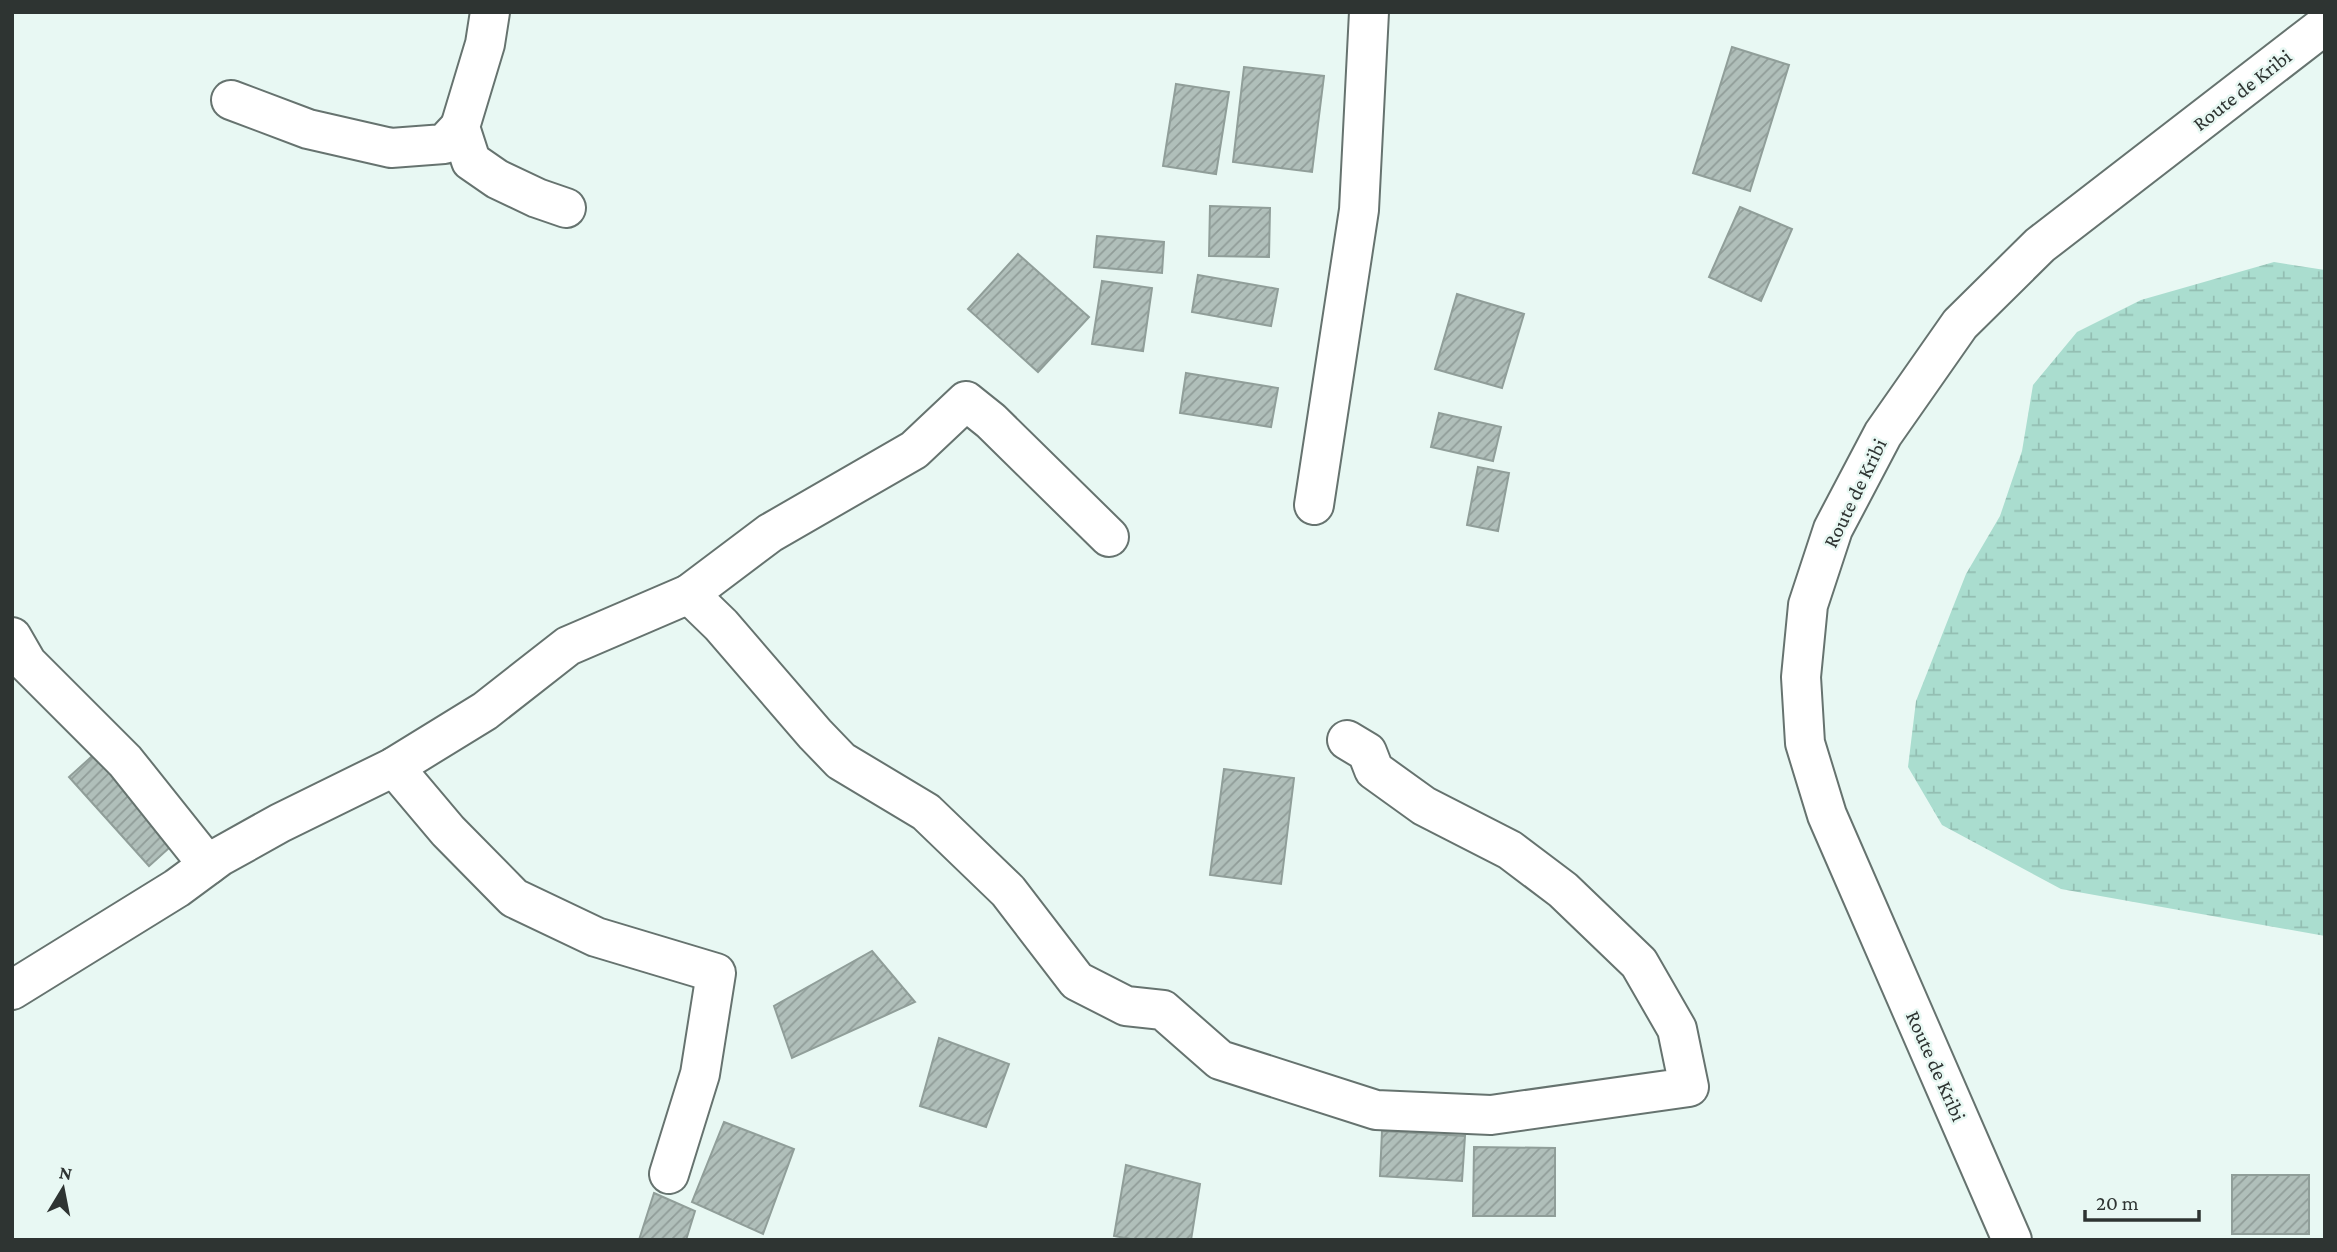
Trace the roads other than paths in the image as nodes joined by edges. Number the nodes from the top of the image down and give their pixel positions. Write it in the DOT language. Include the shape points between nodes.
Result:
graph roads {
  1 [pos="490,12"];
  2 [pos="1369,12"];
  3 [pos="2325,25"];
  4 [pos="231,100"];
  5 [pos="460,127"];
  6 [pos="566,208"];
  7 [pos="1314,505"];
  8 [pos="1109,537"];
  9 [pos="690,594"];
  10 [pos="12,637"];
  11 [pos="1347,740"];
  12 [pos="394,767"];
  13 [pos="208,864"];
  14 [pos="12,990"];
  15 [pos="669,1174"];
  16 [pos="2012,1240"];
  1 -- 5 [label="street"];
  2 -- 7 [label="street" via="1359,210"];
  3 -- 16 [label="street, Route de Kribi" via="2040,245 1961,324 1883,434 1833,529 1808,605 1801,677 1805,743 1827,815"];
  4 -- 5 [label="street" via="308,129 391,148 444,144"];
  5 -- 6 [label="street" via="471,161 498,179"];
  8 -- 9 [label="street" via="965,401 914,450 770,533"];
  9 -- 11 [label="street" via="841,761 926,812 1008,891 1077,981 1126,1006 1163,1010 1220,1060 1376,1110 1491,1115 1689,1087 1677,1029 1639,963 1563,890 1510,850 1424,806 1374,770 1367,752"];
  9 -- 12 [label="street" via="568,646 485,711"];
  10 -- 13 [label="street" via="27,663 125,761"];
  12 -- 13 [label="street" via="279,823"];
  12 -- 15 [label="street" via="514,898 596,937 716,973 700,1074"];
  13 -- 14 [label="street"];
}
